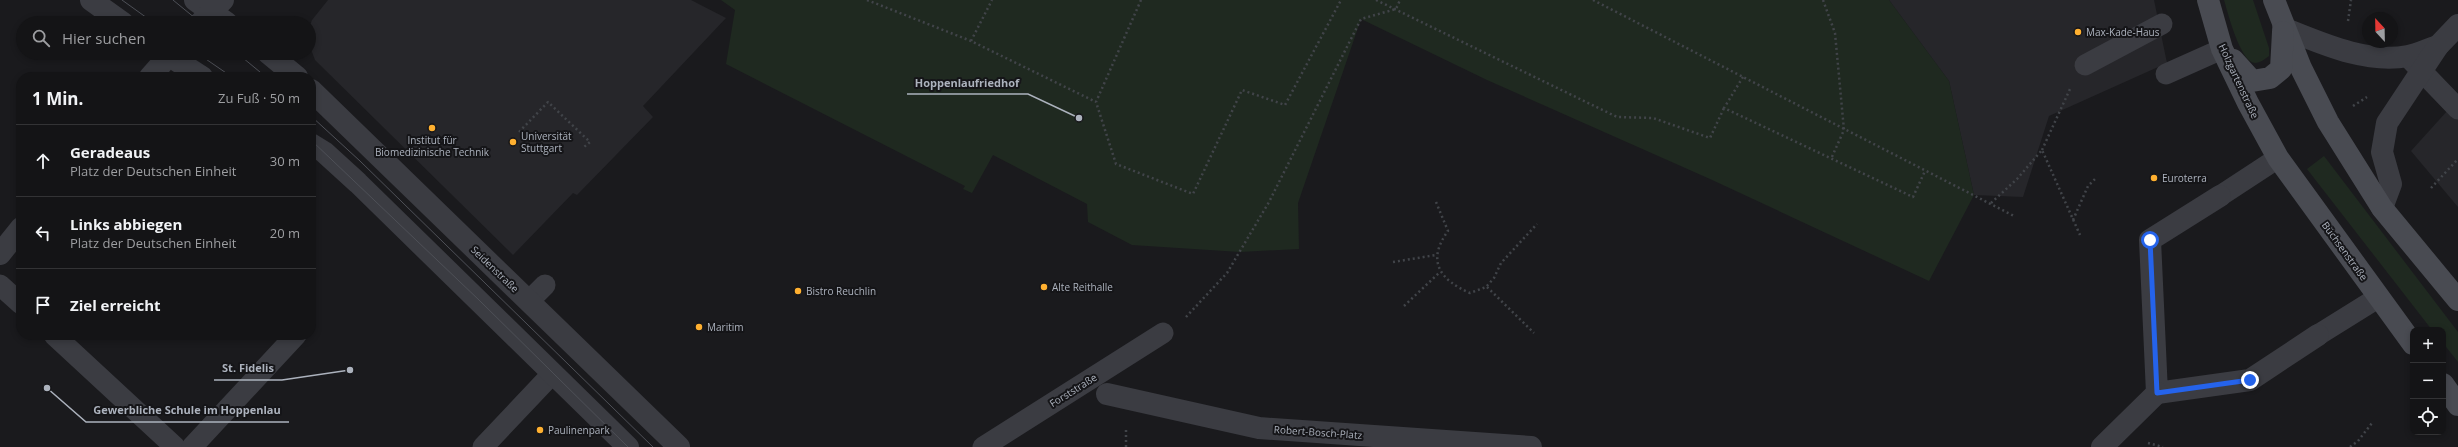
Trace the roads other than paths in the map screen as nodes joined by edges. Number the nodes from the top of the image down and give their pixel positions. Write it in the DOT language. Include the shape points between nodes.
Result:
graph roads {
  1 [pos="91,0"];
  2 [pos="2208,0"];
  3 [pos="2274,0"];
  4 [pos="113,16"];
  5 [pos="2162,24"];
  6 [pos="2458,25"];
  7 [pos="2283,28"];
  8 [pos="2222,49"];
  9 [pos="163,60"];
  10 [pos="177,60"];
  11 [pos="276,60"];
  12 [pos="2415,63"];
  13 [pos="2084,65"];
  14 [pos="154,72"];
  15 [pos="195,72"];
  16 [pos="291,72"];
  17 [pos="2166,74"];
  18 [pos="316,95"];
  19 [pos="2458,109"];
  20 [pos="316,147"];
  21 [pos="2278,158"];
  22 [pos="2220,196"];
  23 [pos="2382,208"];
  24 [pos="16,234"];
  25 [pos="0,254"];
  26 [pos="0,285"];
  27 [pos="545,286"];
  28 [pos="2379,297"];
  29 [pos="16,299"];
  30 [pos="2458,300"];
  31 [pos="528,301"];
  32 [pos="1163,333"];
  33 [pos="2318,335"];
  34 [pos="59,340"];
  35 [pos="291,340"];
  36 [pos="2410,340"];
  37 [pos="552,374"];
  38 [pos="2446,388"];
  39 [pos="2157,393"];
  40 [pos="1107,394"];
  41 [pos="2458,404"];
  42 [pos="175,447"];
  43 [pos="192,447"];
  44 [pos="482,447"];
  45 [pos="628,447"];
  46 [pos="679,447"];
  47 [pos="983,447"];
  48 [pos="1531,447"];
  49 [pos="2102,447"];
  1 -- 4 [label="street"];
  2 -- 8 [label="main road, Holzgartenstraße"];
  3 -- 7 [label="main road"];
  5 -- 13 [label="lane"];
  6 -- 12 [label="street" via="2438,46"];
  7 -- 8 [label="main road" via="2281,69 2270,78 2252,81"];
  7 -- 12 [label="street" via="2370,56"];
  7 -- 23 [label="main road" via="2328,122"];
  8 -- 17 [label="lane"];
  8 -- 21 [label="main road, Holzgartenstraße"];
  9 -- 14 [label="street"];
  10 -- 15 [label="street"];
  11 -- 16 [label="street"];
  12 -- 19 [label="lane"];
  12 -- 23 [label="street" via="2387,123 2382,152 2391,184"];
  18 -- 31 [label="street, Seidenstraße"];
  20 -- 37 [label="street" via="358,183"];
  21 -- 22 [label="lane"];
  21 -- 28 [label="main road, Büchsenstraße"];
  22 -- 39 [label="street" via="2150,240"];
  23 -- 30 [label="main road"];
  24 -- 25 [label="street"];
  26 -- 29 [label="lane"];
  27 -- 31 [label="lane"];
  28 -- 33 [label="lane"];
  28 -- 36 [label="main road, Büchsenstraße"];
  31 -- 46 [label="street, Seidenstraße"];
  32 -- 47 [label="lane, Forststraße"];
  33 -- 39 [label="street" via="2250,380"];
  34 -- 42 [label="lane"];
  35 -- 43 [label="lane"];
  37 -- 44 [label="lane"];
  37 -- 45 [label="street"];
  38 -- 41 [label="main road"];
  39 -- 49 [label="street"];
  40 -- 48 [label="street, Robert-Bosch-Platz" via="1259,428"];
}
